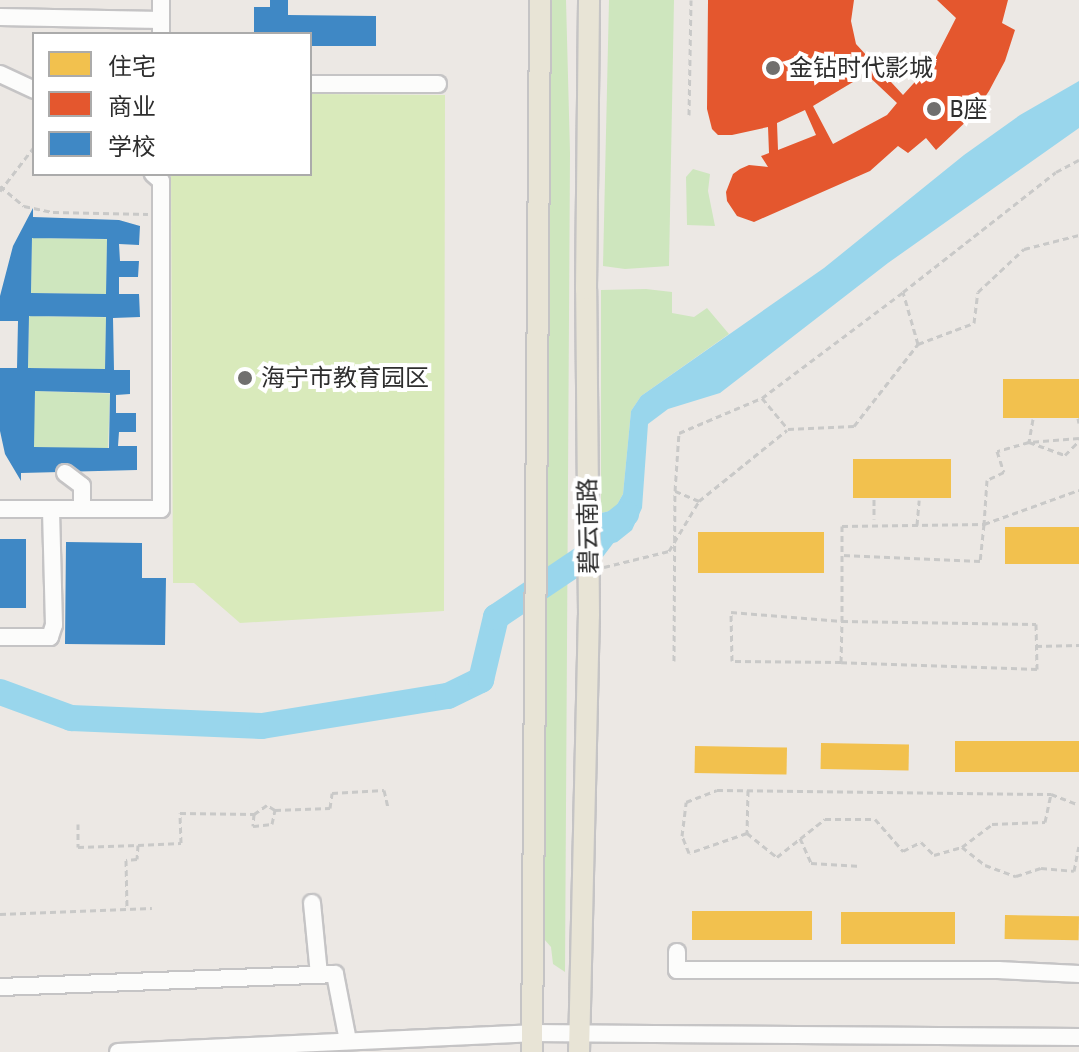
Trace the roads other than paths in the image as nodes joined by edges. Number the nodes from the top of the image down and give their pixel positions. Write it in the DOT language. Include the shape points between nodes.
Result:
graph roads {
  1 [pos="161,0"];
  2 [pos="540,0"];
  3 [pos="589,0"];
  4 [pos="0,17"];
  5 [pos="161,27"];
  6 [pos="7,78"];
  7 [pos="32,81"];
  8 [pos="312,84"];
  9 [pos="438,84"];
  10 [pos="32,89"];
  11 [pos="159,176"];
  12 [pos="65,473"];
  13 [pos="0,509"];
  14 [pos="82,509"];
  15 [pos="51,510"];
  16 [pos="0,637"];
  17 [pos="312,903"];
  18 [pos="677,952"];
  19 [pos="1079,974"];
  20 [pos="319,975"];
  21 [pos="0,987"];
  22 [pos="1079,1037"];
  23 [pos="348,1041"];
  24 [pos="532,1042"];
  25 [pos="579,1042"];
  26 [pos="118,1052"];
  1 -- 5 [label="street"];
  2 -- 24 [label="main road"];
  3 -- 25 [label="main road, 碧云南路" via="589,615"];
  4 -- 5 [label="street"];
  6 -- 7 [label="street"];
  6 -- 10 [label="street"];
  8 -- 9 [label="street"];
  11 -- 14 [label="street" via="161,509"];
  12 -- 14 [label="street" via="82,486"];
  13 -- 15 [label="street"];
  14 -- 15 [label="street"];
  15 -- 16 [label="street" via="50,637"];
  17 -- 20 [label="street"];
  18 -- 19 [label="street" via="677,970"];
  20 -- 21 [label="street"];
  20 -- 23 [label="street" via="335,974"];
  22 -- 25 [label="street"];
  23 -- 24 [label="street"];
  23 -- 26 [label="street"];
  24 -- 25 [label="street"];
}
